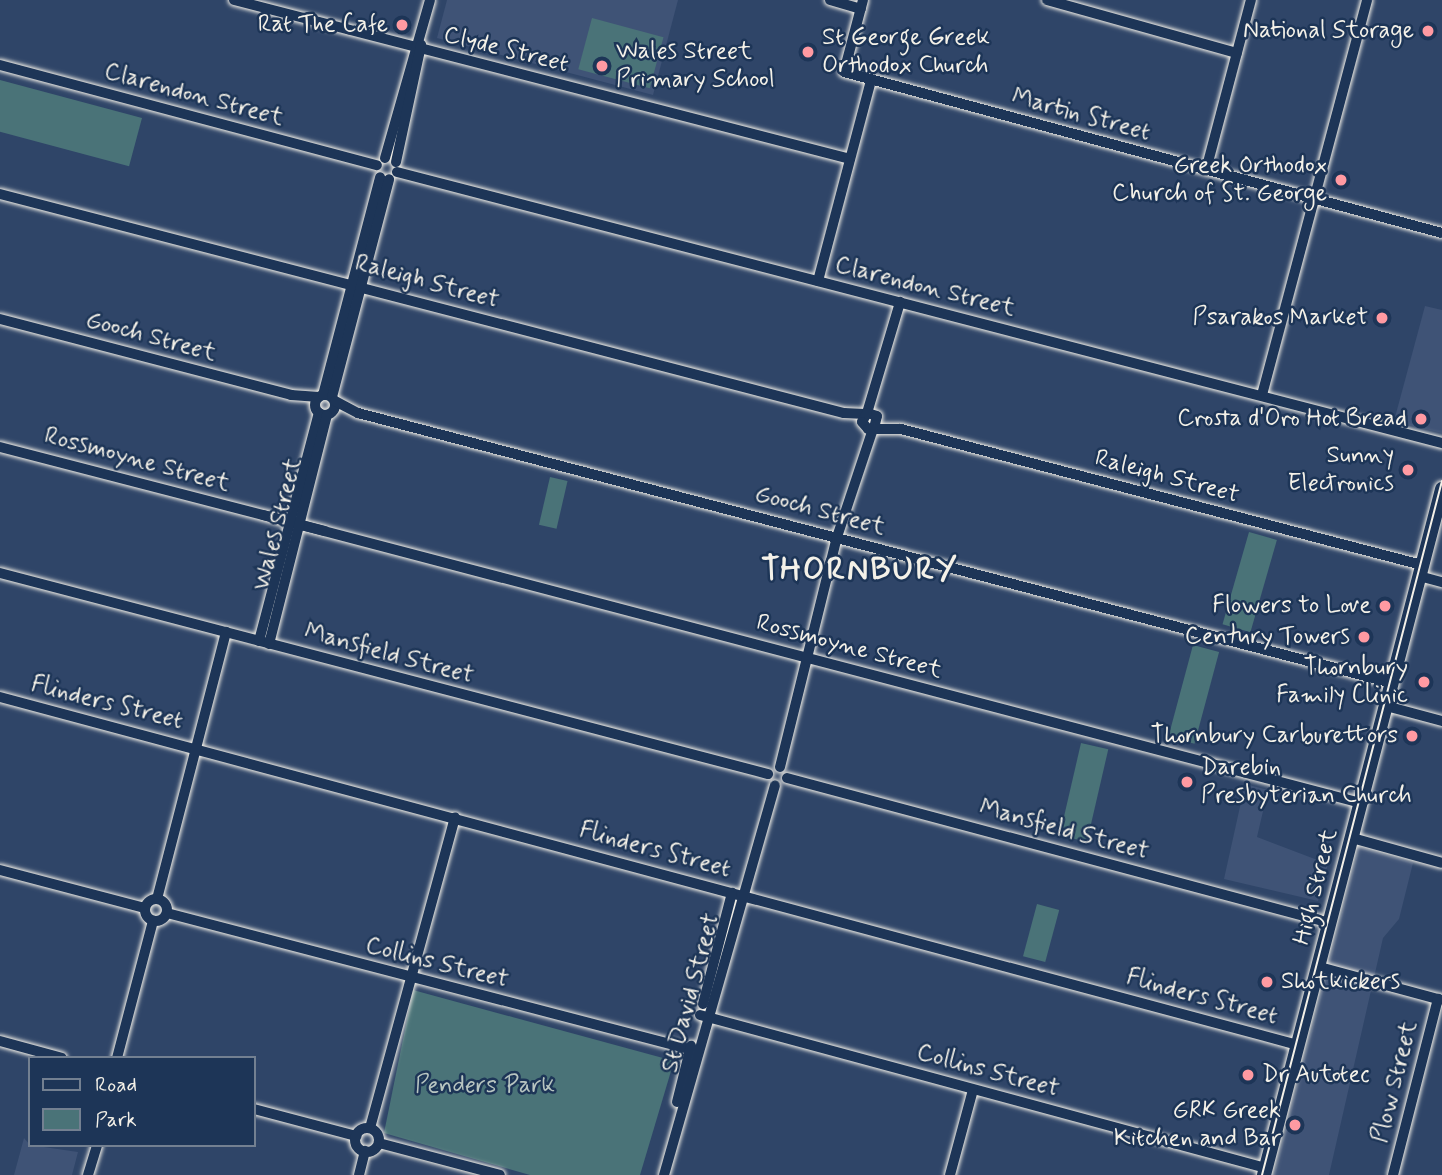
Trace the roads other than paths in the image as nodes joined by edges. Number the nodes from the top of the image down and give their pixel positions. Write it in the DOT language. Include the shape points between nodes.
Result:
graph roads {
  1 [pos="234,0"];
  2 [pos="430,0"];
  3 [pos="830,0"];
  4 [pos="1047,0"];
  5 [pos="1251,0"];
  6 [pos="1367,0"];
  7 [pos="862,5"];
  8 [pos="419,46"];
  9 [pos="1237,53"];
  10 [pos="0,65"];
  11 [pos="871,81"];
  12 [pos="850,159"];
  13 [pos="381,162"];
  14 [pos="1206,170"];
  15 [pos="390,173"];
  16 [pos="0,194"];
  17 [pos="1316,198"];
  18 [pos="1442,233"];
  19 [pos="818,281"];
  20 [pos="356,285"];
  21 [pos="900,302"];
  22 [pos="0,319"];
  23 [pos="291,395"];
  24 [pos="1262,395"];
  25 [pos="327,397"];
  26 [pos="323,413"];
  27 [pos="358,413"];
  28 [pos="870,420"];
  29 [pos="1442,443"];
  30 [pos="0,447"];
  31 [pos="1442,489"];
  32 [pos="294,524"];
  33 [pos="837,537"];
  34 [pos="1421,570"];
  35 [pos="0,573"];
  36 [pos="1442,582"];
  37 [pos="231,633"];
  38 [pos="264,643"];
  39 [pos="808,658"];
  40 [pos="1392,682"];
  41 [pos="0,697"];
  42 [pos="1386,706"];
  43 [pos="1442,721"];
  44 [pos="199,748"];
  45 [pos="780,767"];
  46 [pos="768,774"];
  47 [pos="787,778"];
  48 [pos="775,785"];
  49 [pos="1361,803"];
  50 [pos="455,817"];
  51 [pos="1352,838"];
  52 [pos="1442,863"];
  53 [pos="0,870"];
  54 [pos="732,893"];
  55 [pos="744,896"];
  56 [pos="158,899"];
  57 [pos="145,908"];
  58 [pos="167,913"];
  59 [pos="153,921"];
  60 [pos="1330,923"];
  61 [pos="1319,967"];
  62 [pos="410,979"];
  63 [pos="1440,1000"];
  64 [pos="703,1015"];
  65 [pos="0,1041"];
  66 [pos="1298,1045"];
  67 [pos="694,1050"];
  68 [pos="55,1056"];
  69 [pos="118,1056"];
  70 [pos="973,1090"];
  71 [pos="256,1110"];
  72 [pos="370,1128"];
  73 [pos="356,1136"];
  74 [pos="379,1143"];
  75 [pos="96,1147"];
  76 [pos="365,1151"];
  77 [pos="1265,1171"];
  78 [pos="88,1175"];
  79 [pos="359,1175"];
  80 [pos="500,1175"];
  81 [pos="657,1175"];
  82 [pos="664,1175"];
  83 [pos="950,1175"];
  84 [pos="1393,1175"];
  1 -- 8 [label="street, Clyde Street"];
  2 -- 8 [label="street"];
  3 -- 7 [label="street"];
  4 -- 9 [label="street"];
  5 -- 9 [label="street"];
  6 -- 17 [label="street"];
  7 -- 11 [label="street" via="844,72"];
  8 -- 12 [label="street, Clyde Street"];
  8 -- 13 [label="street"];
  8 -- 15 [label="street"];
  9 -- 14 [label="street"];
  10 -- 13 [label="street, Clarendon Street"];
  11 -- 12 [label="street"];
  11 -- 14 [label="street, Martin Street"];
  12 -- 19 [label="street"];
  13 -- 15 [label="street"];
  13 -- 15 [label="street, Clarendon Street"];
  14 -- 17 [label="street, Martin Street"];
  15 -- 19 [label="street, Clarendon Street"];
  15 -- 20 [label="street"];
  16 -- 20 [label="street, Raleigh Street"];
  17 -- 18 [label="street, Martin Street"];
  17 -- 24 [label="street"];
  19 -- 21 [label="street, Clarendon Street"];
  20 -- 25 [label="street"];
  20 -- 28 [label="street, Raleigh Street"];
  21 -- 24 [label="street, Clarendon Street"];
  21 -- 28 [label="street"];
  22 -- 23 [label="street, Gooch Street"];
  23 -- 25 [label="street, Gooch Street"];
  23 -- 26 [label="street, Gooch Street"];
  24 -- 29 [label="street, Clarendon Street"];
  25 -- 26 [label="street"];
  25 -- 26 [label="street"];
  25 -- 27 [label="street, Gooch Street"];
  26 -- 27 [label="street, Gooch Street"];
  26 -- 32 [label="street, Wales Street"];
  27 -- 33 [label="street, Gooch Street"];
  28 -- 33 [label="street"];
  28 -- 34 [label="street, Raleigh Street"];
  30 -- 32 [label="street, Rossmoyne Street"];
  31 -- 34 [label="main road, High Street"];
  32 -- 38 [label="street, Wales Street"];
  32 -- 39 [label="street, Rossmoyne Street"];
  33 -- 39 [label="street"];
  33 -- 40 [label="street, Gooch Street"];
  34 -- 36 [label="street, Raleigh Street"];
  34 -- 40 [label="main road, High Street"];
  35 -- 37 [label="street, Mansfield Street"];
  37 -- 38 [label="street, Mansfield Street"];
  37 -- 44 [label="street"];
  38 -- 46 [label="street, Mansfield Street"];
  39 -- 45 [label="street"];
  39 -- 49 [label="street, Rossmoyne Street"];
  40 -- 42 [label="main road, High Street"];
  41 -- 44 [label="street, Flinders Street"];
  42 -- 43 [label="street"];
  42 -- 49 [label="main road, High Street"];
  44 -- 50 [label="street, Flinders Street"];
  44 -- 56 [label="street"];
  45 -- 46 [label="street"];
  45 -- 47 [label="street"];
  46 -- 48 [label="street"];
  47 -- 48 [label="street"];
  47 -- 60 [label="street, Mansfield Street"];
  48 -- 55 [label="street, St David Street"];
  49 -- 51 [label="main road, High Street"];
  50 -- 54 [label="street, Flinders Street"];
  50 -- 62 [label="street"];
  51 -- 52 [label="street"];
  51 -- 60 [label="main road, High Street"];
  53 -- 57 [label="street"];
  54 -- 55 [label="street, Flinders Street"];
  54 -- 64 [label="street, St David Street"];
  55 -- 64 [label="street, St David Street"];
  55 -- 66 [label="street, Flinders Street"];
  56 -- 57 [label="street"];
  56 -- 58 [label="street"];
  57 -- 59 [label="street"];
  58 -- 59 [label="street"];
  58 -- 62 [label="street, Collins Street"];
  59 -- 69 [label="street"];
  60 -- 61 [label="main road, High Street"];
  61 -- 63 [label="street"];
  61 -- 66 [label="main road, High Street"];
  62 -- 67 [label="street, Collins Street"];
  62 -- 72 [label="street"];
  63 -- 84 [label="street, Plow Street"];
  64 -- 67 [label="street, St David Street"];
  64 -- 70 [label="street, Collins Street"];
  65 -- 68 [label="street"];
  66 -- 77 [label="main road, High Street"];
  67 -- 81 [label="street, St David Street"];
  67 -- 82 [label="street, St David Street"];
  70 -- 77 [label="street, Collins Street"];
  70 -- 83 [label="street"];
  71 -- 73 [label="street"];
  72 -- 73 [label="street"];
  72 -- 74 [label="street"];
  73 -- 76 [label="street"];
  74 -- 76 [label="street"];
  74 -- 80 [label="street"];
  75 -- 78 [label="street"];
  76 -- 79 [label="street"];
}
